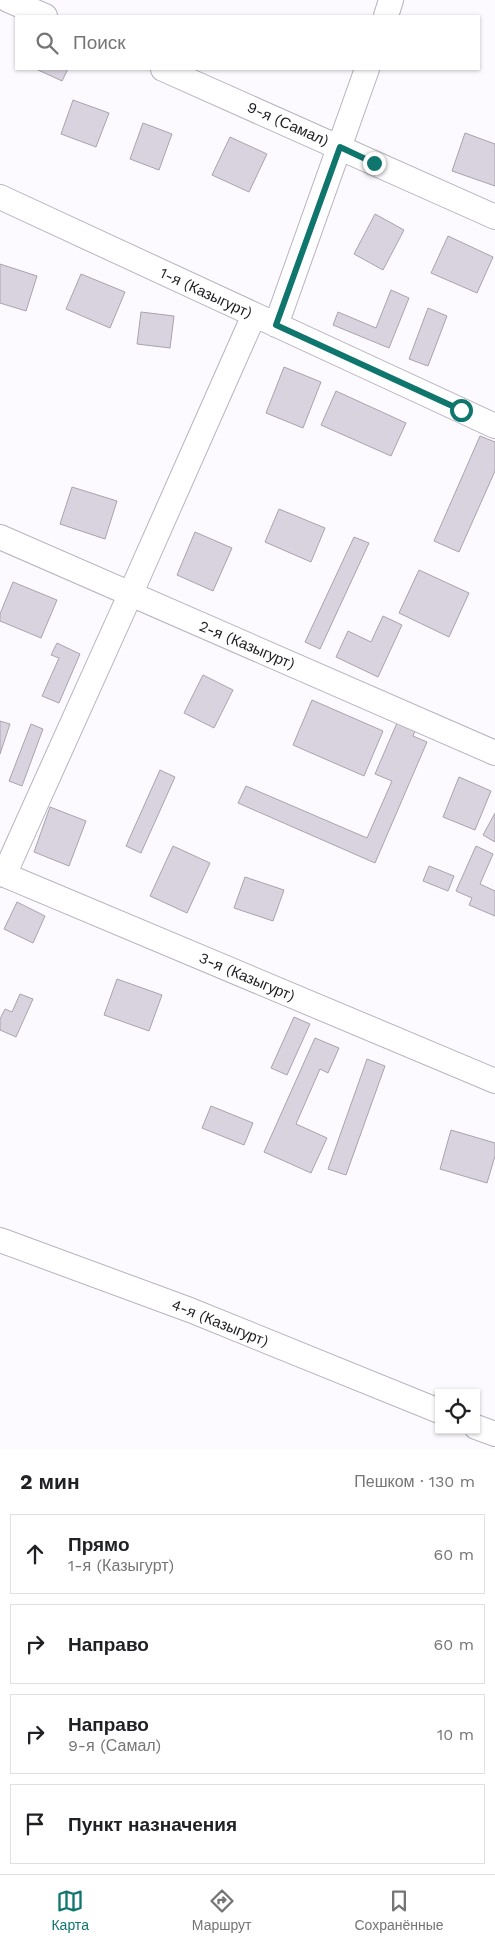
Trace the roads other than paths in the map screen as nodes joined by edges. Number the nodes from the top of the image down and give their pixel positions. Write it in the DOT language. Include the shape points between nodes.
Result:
graph roads {
  1 [pos="8,0"];
  2 [pos="391,0"];
  3 [pos="43,15"];
  4 [pos="386,15"];
  5 [pos="165,70"];
  6 [pos="367,70"];
  7 [pos="340,147"];
  8 [pos="0,197"];
  9 [pos="495,218"];
  10 [pos="254,315"];
  11 [pos="276,325"];
  12 [pos="495,426"];
  13 [pos="0,537"];
  14 [pos="130,595"];
  15 [pos="495,752"];
  16 [pos="2,874"];
  17 [pos="495,1081"];
  18 [pos="0,1240"];
  19 [pos="435,1410"];
  20 [pos="480,1428"];
  21 [pos="495,1434"];
  1 -- 3 [label="street"];
  2 -- 4 [label="street"];
  5 -- 7 [label="street, 9-я (Самал)"];
  6 -- 7 [label="street"];
  7 -- 9 [label="street, 9-я (Самал)"];
  7 -- 11 [label="street"];
  8 -- 10 [label="street, 1-я (Казыгурт)"];
  10 -- 11 [label="street, 1-я (Казыгурт)"];
  10 -- 14 [label="street"];
  11 -- 12 [label="street, 1-я (Казыгурт)"];
  13 -- 14 [label="street, 2-я (Казыгурт)"];
  14 -- 15 [label="street, 2-я (Казыгурт)"];
  14 -- 16 [label="street"];
  16 -- 17 [label="street, 3-я (Казыгурт)"];
  18 -- 19 [label="street, 4-я (Казыгурт)" via="190,1310"];
  20 -- 21 [label="street"];
}
